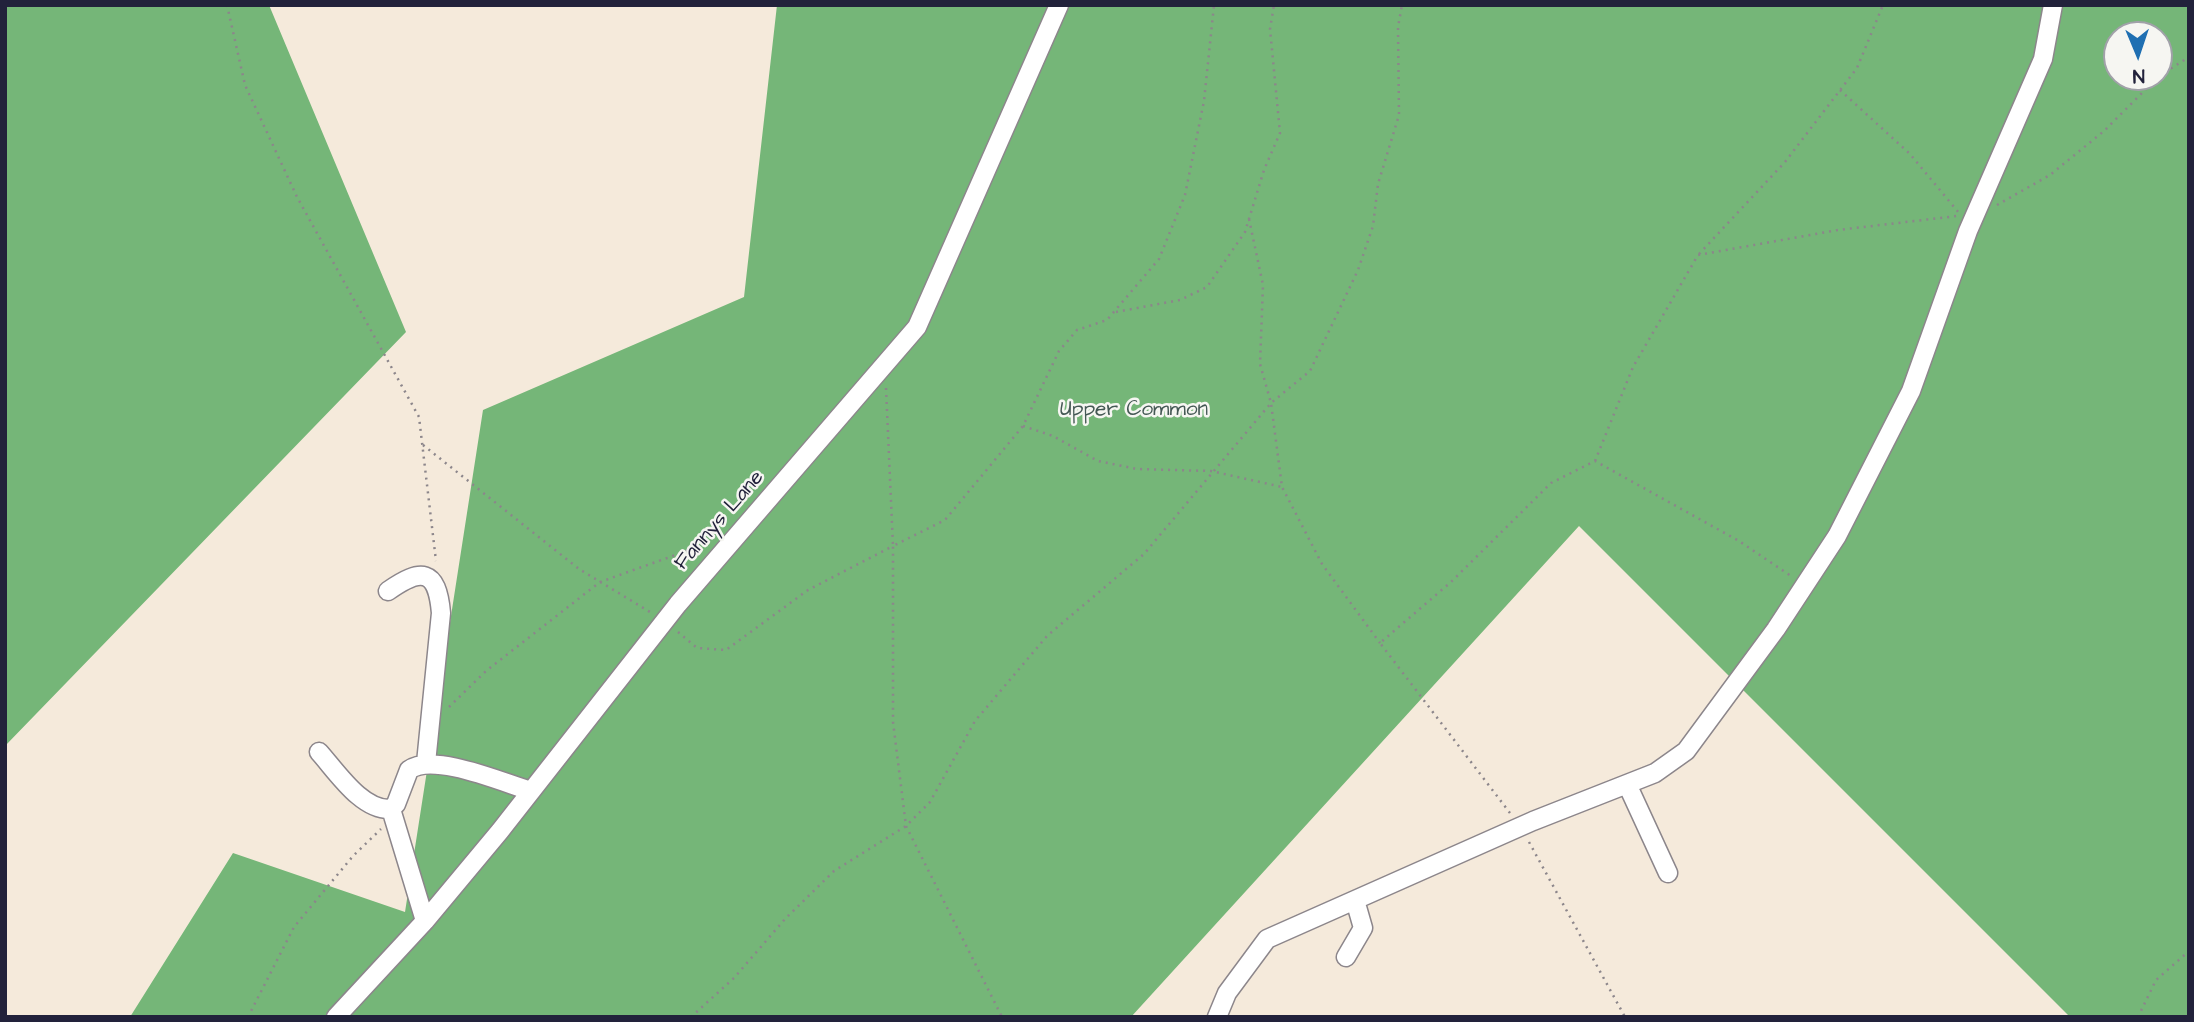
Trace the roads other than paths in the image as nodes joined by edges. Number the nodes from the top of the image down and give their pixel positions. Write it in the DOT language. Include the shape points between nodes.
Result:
graph roads {
  1 [pos="1059,5"];
  2 [pos="2053,5"];
  3 [pos="388,591"];
  4 [pos="320,752"];
  5 [pos="426,763"];
  6 [pos="1627,784"];
  7 [pos="531,791"];
  8 [pos="392,813"];
  9 [pos="1668,873"];
  10 [pos="1355,900"];
  11 [pos="425,921"];
  12 [pos="1346,957"];
  13 [pos="336,1017"];
  14 [pos="1217,1017"];
  1 -- 7 [label="street, Fannys Lane" via="917,327 666,621"];
  2 -- 6 [label="street" via="2043,59 1968,214 1911,391 1837,536 1776,629 1686,751 1655,773"];
  3 -- 5 [label="street" via="410,576 422,574 436,587 441,613"];
  4 -- 8 [label="street" via="373,807"];
  5 -- 7 [label="street"];
  5 -- 8 [label="street" via="409,770"];
  6 -- 9 [label="street"];
  6 -- 10 [label="street"];
  7 -- 11 [label="street, Fannys Lane"];
  8 -- 11 [label="street"];
  10 -- 12 [label="street" via="1363,928"];
  10 -- 14 [label="street" via="1267,939 1227,993"];
  11 -- 13 [label="street, Fannys Lane"];
}
